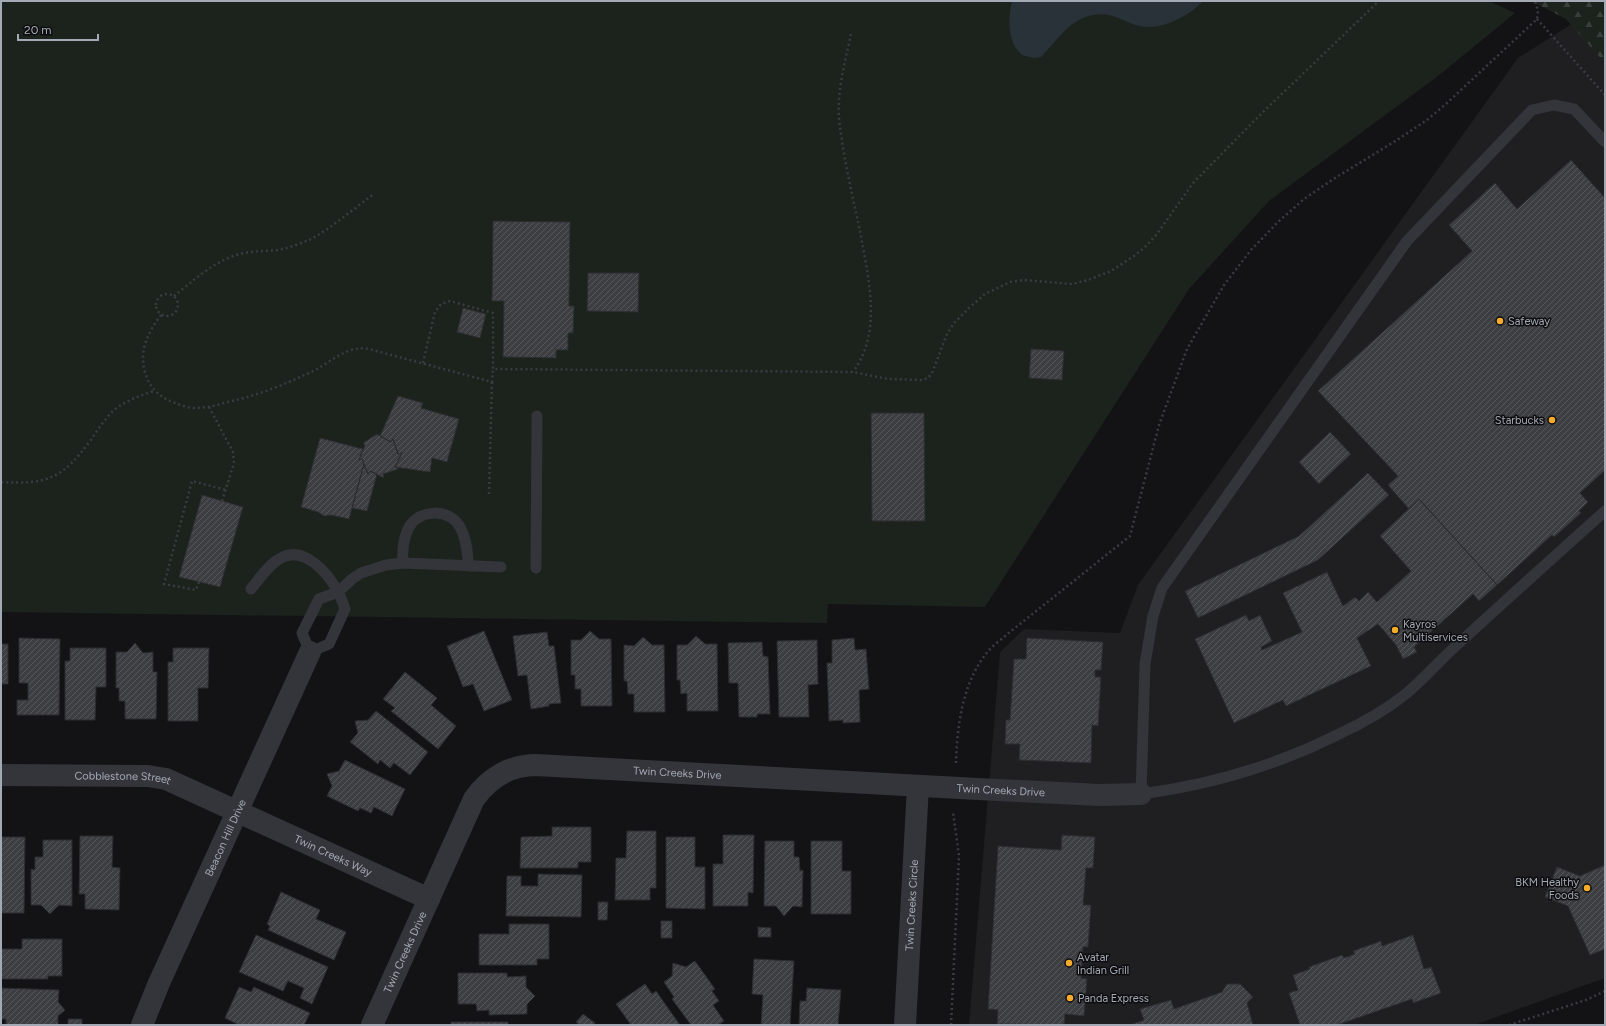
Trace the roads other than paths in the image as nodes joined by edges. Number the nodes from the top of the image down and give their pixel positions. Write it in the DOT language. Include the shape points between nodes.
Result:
graph roads {
  1 [pos="1605,142"];
  2 [pos="537,416"];
  3 [pos="1605,511"];
  4 [pos="403,563"];
  5 [pos="469,566"];
  6 [pos="501,567"];
  7 [pos="536,568"];
  8 [pos="251,589"];
  9 [pos="338,592"];
  10 [pos="310,652"];
  11 [pos="1,775"];
  12 [pos="918,786"];
  13 [pos="1141,794"];
  14 [pos="238,812"];
  15 [pos="429,899"];
  16 [pos="142,1025"];
  17 [pos="372,1025"];
  18 [pos="905,1025"];
  1 -- 13 [label="lane" via="1574,109 1554,105 1532,110 1406,241 1162,588 1153,616 1145,664"];
  2 -- 7 [label="lane"];
  3 -- 13 [label="lane" via="1407,693 1385,709 1346,731 1281,760 1212,782"];
  4 -- 5 [label="lane"];
  4 -- 5 [label="lane" via="403,544 410,526 424,515 440,513 448,515 460,527 467,546"];
  4 -- 9 [label="lane" via="361,573"];
  5 -- 6 [label="lane"];
  8 -- 9 [label="lane" via="273,563 286,555 297,554 320,568"];
  9 -- 10 [label="lane" via="345,609 329,644"];
  9 -- 10 [label="lane" via="319,599 302,633"];
  10 -- 14 [label="street, Beacon Hill Drive"];
  11 -- 14 [label="street, Cobblestone Street" via="166,779"];
  12 -- 13 [label="street, Twin Creeks Drive" via="1100,795"];
  12 -- 15 [label="street, Twin Creeks Drive" via="518,766 494,779 474,799"];
  12 -- 18 [label="street, Twin Creeks Circle"];
  14 -- 15 [label="street, Twin Creeks Way"];
  14 -- 16 [label="street, Beacon Hill Drive"];
  15 -- 17 [label="street, Twin Creeks Drive"];
}
